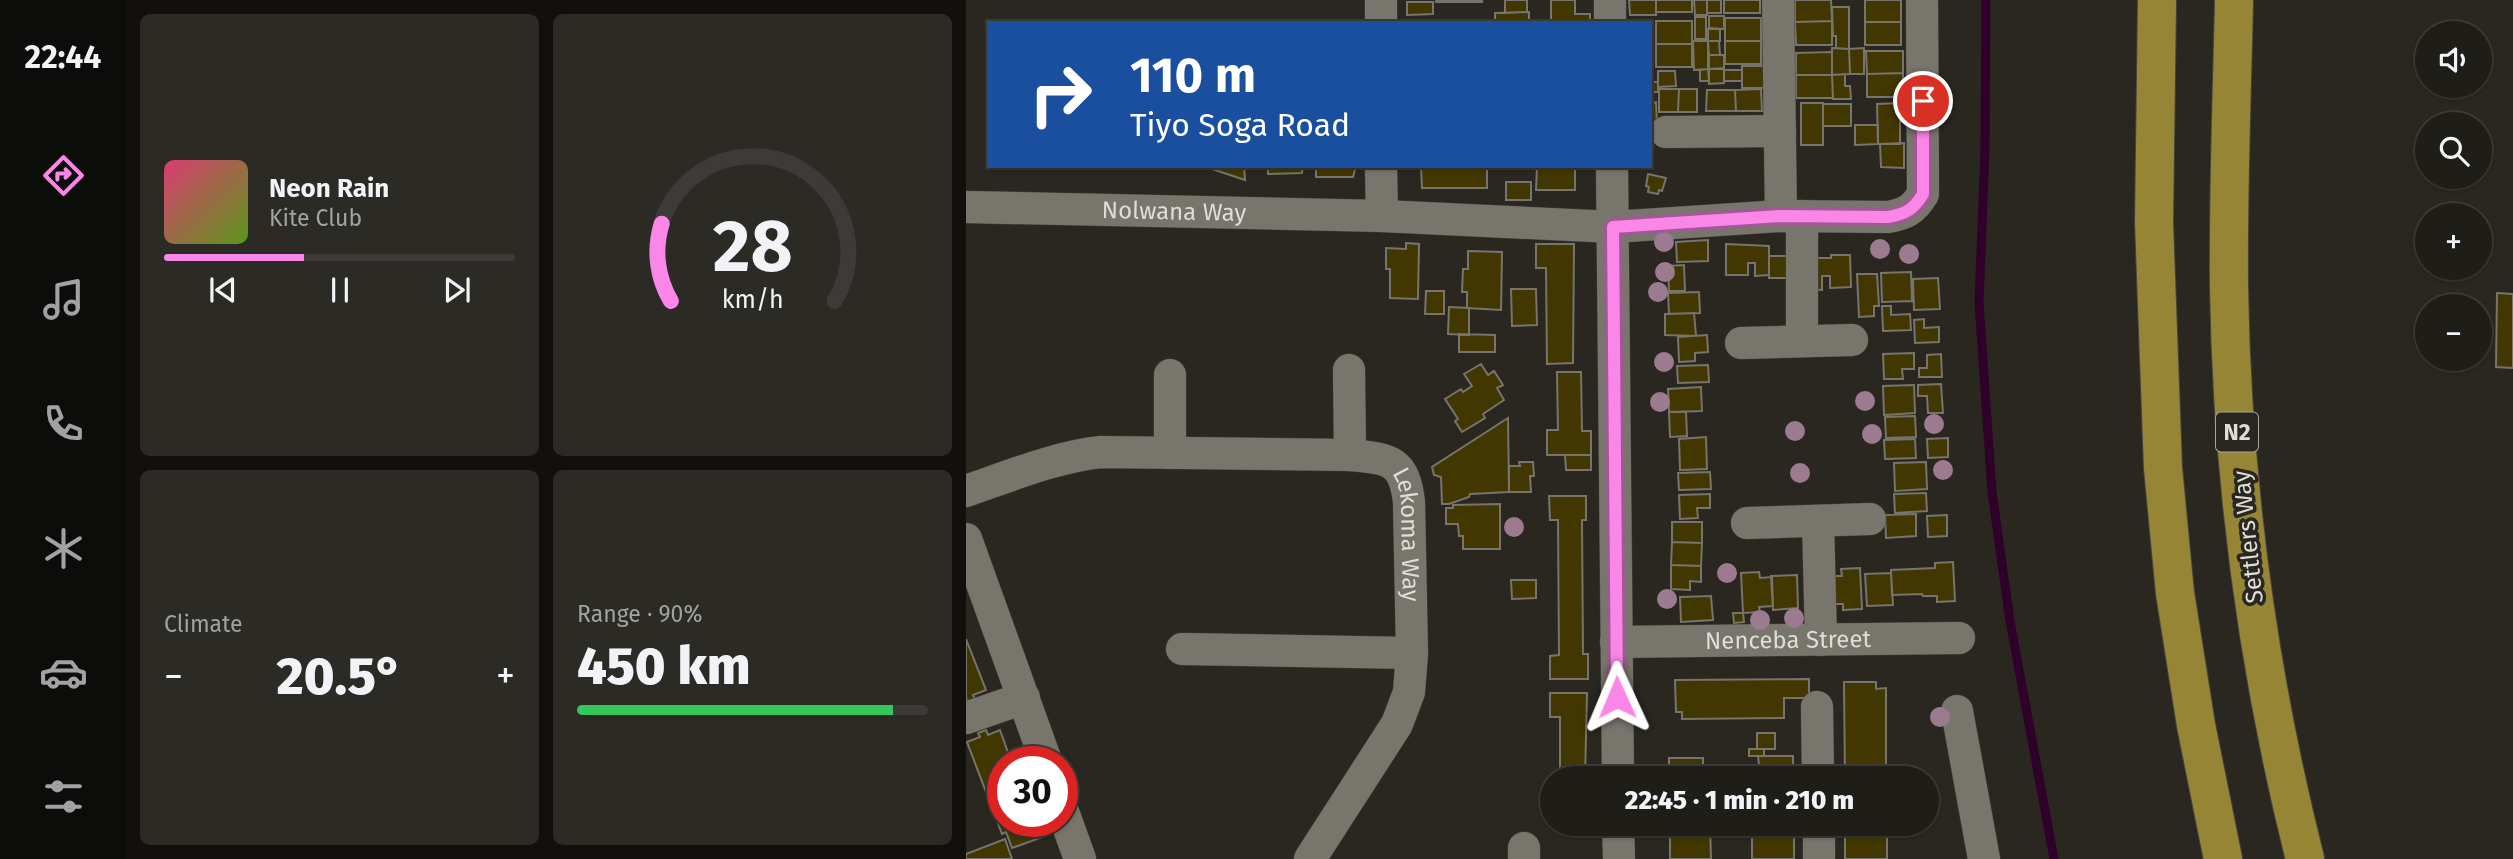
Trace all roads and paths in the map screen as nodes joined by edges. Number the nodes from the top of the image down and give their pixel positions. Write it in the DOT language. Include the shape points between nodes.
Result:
graph roads {
  1 [pos="1381,0"];
  2 [pos="1610,0"];
  3 [pos="1778,0"];
  4 [pos="1922,0"];
  5 [pos="2157,0"];
  6 [pos="2234,0"];
  7 [pos="1381,21"];
  8 [pos="1611,21"];
  9 [pos="1780,131"];
  10 [pos="1666,132"];
  11 [pos="1381,168"];
  12 [pos="1612,168"];
  13 [pos="966,207"];
  14 [pos="1382,216"];
  15 [pos="1791,216"];
  16 [pos="1613,227"];
  17 [pos="1852,340"];
  18 [pos="1802,341"];
  19 [pos="1741,342"];
  20 [pos="1349,370"];
  21 [pos="1170,375"];
  22 [pos="1170,453"];
  23 [pos="1350,455"];
  24 [pos="966,491"];
  25 [pos="1870,519"];
  26 [pos="1818,521"];
  27 [pos="1747,523"];
  28 [pos="966,539"];
  29 [pos="1959,638"];
  30 [pos="1821,639"];
  31 [pos="1616,642"];
  32 [pos="1182,649"];
  33 [pos="1412,653"];
  34 [pos="1024,698"];
  35 [pos="1817,707"];
  36 [pos="1957,711"];
  37 [pos="966,718"];
  38 [pos="1041,746"];
  39 [pos="1618,766"];
  40 [pos="1818,766"];
  41 [pos="1618,836"];
  42 [pos="1819,836"];
  43 [pos="1072,837"];
  44 [pos="1080,859"];
  45 [pos="1310,859"];
  46 [pos="1619,859"];
  47 [pos="1819,859"];
  48 [pos="1984,859"];
  49 [pos="2223,859"];
  50 [pos="2305,859"];
  1 -- 7 [label="street"];
  2 -- 8 [label="street"];
  3 -- 9 [label="street"];
  4 -- 15 [label="street, Nolwana Way" via="1923,194 1916,206 1904,215 1888,217"];
  5 -- 49 [label="highway" via="2154,222 2163,468 2175,593"];
  6 -- 50 [label="highway, Settlers Way / N2" via="2229,287 2243,504 2279,745"];
  9 -- 10 [label="street"];
  9 -- 15 [label="street"];
  11 -- 14 [label="street"];
  12 -- 16 [label="street"];
  13 -- 14 [label="street, Nolwana Way"];
  14 -- 16 [label="street, Nolwana Way"];
  15 -- 16 [label="street, Nolwana Way"];
  15 -- 18 [label="street"];
  16 -- 31 [label="street"];
  17 -- 18 [label="street"];
  18 -- 19 [label="street"];
  20 -- 23 [label="street, Lekoma Way"];
  21 -- 22 [label="street"];
  22 -- 23 [label="street, Lekoma Way"];
  22 -- 24 [label="street, Lekoma Way" via="1080,455"];
  23 -- 33 [label="street, Lekoma Way" via="1385,460 1406,479"];
  25 -- 26 [label="street"];
  26 -- 27 [label="street"];
  26 -- 30 [label="street"];
  28 -- 34 [label="street"];
  29 -- 30 [label="street, Nenceba Street"];
  30 -- 31 [label="street, Nenceba Street"];
  31 -- 39 [label="street"];
  32 -- 33 [label="street"];
  33 -- 45 [label="street, Lekoma Way" via="1409,692 1397,724"];
  34 -- 37 [label="street"];
  34 -- 38 [label="street"];
  35 -- 40 [label="street"];
  36 -- 48 [label="street"];
  41 -- 46 [label="street"];
  42 -- 47 [label="street"];
  43 -- 44 [label="street"];
}
